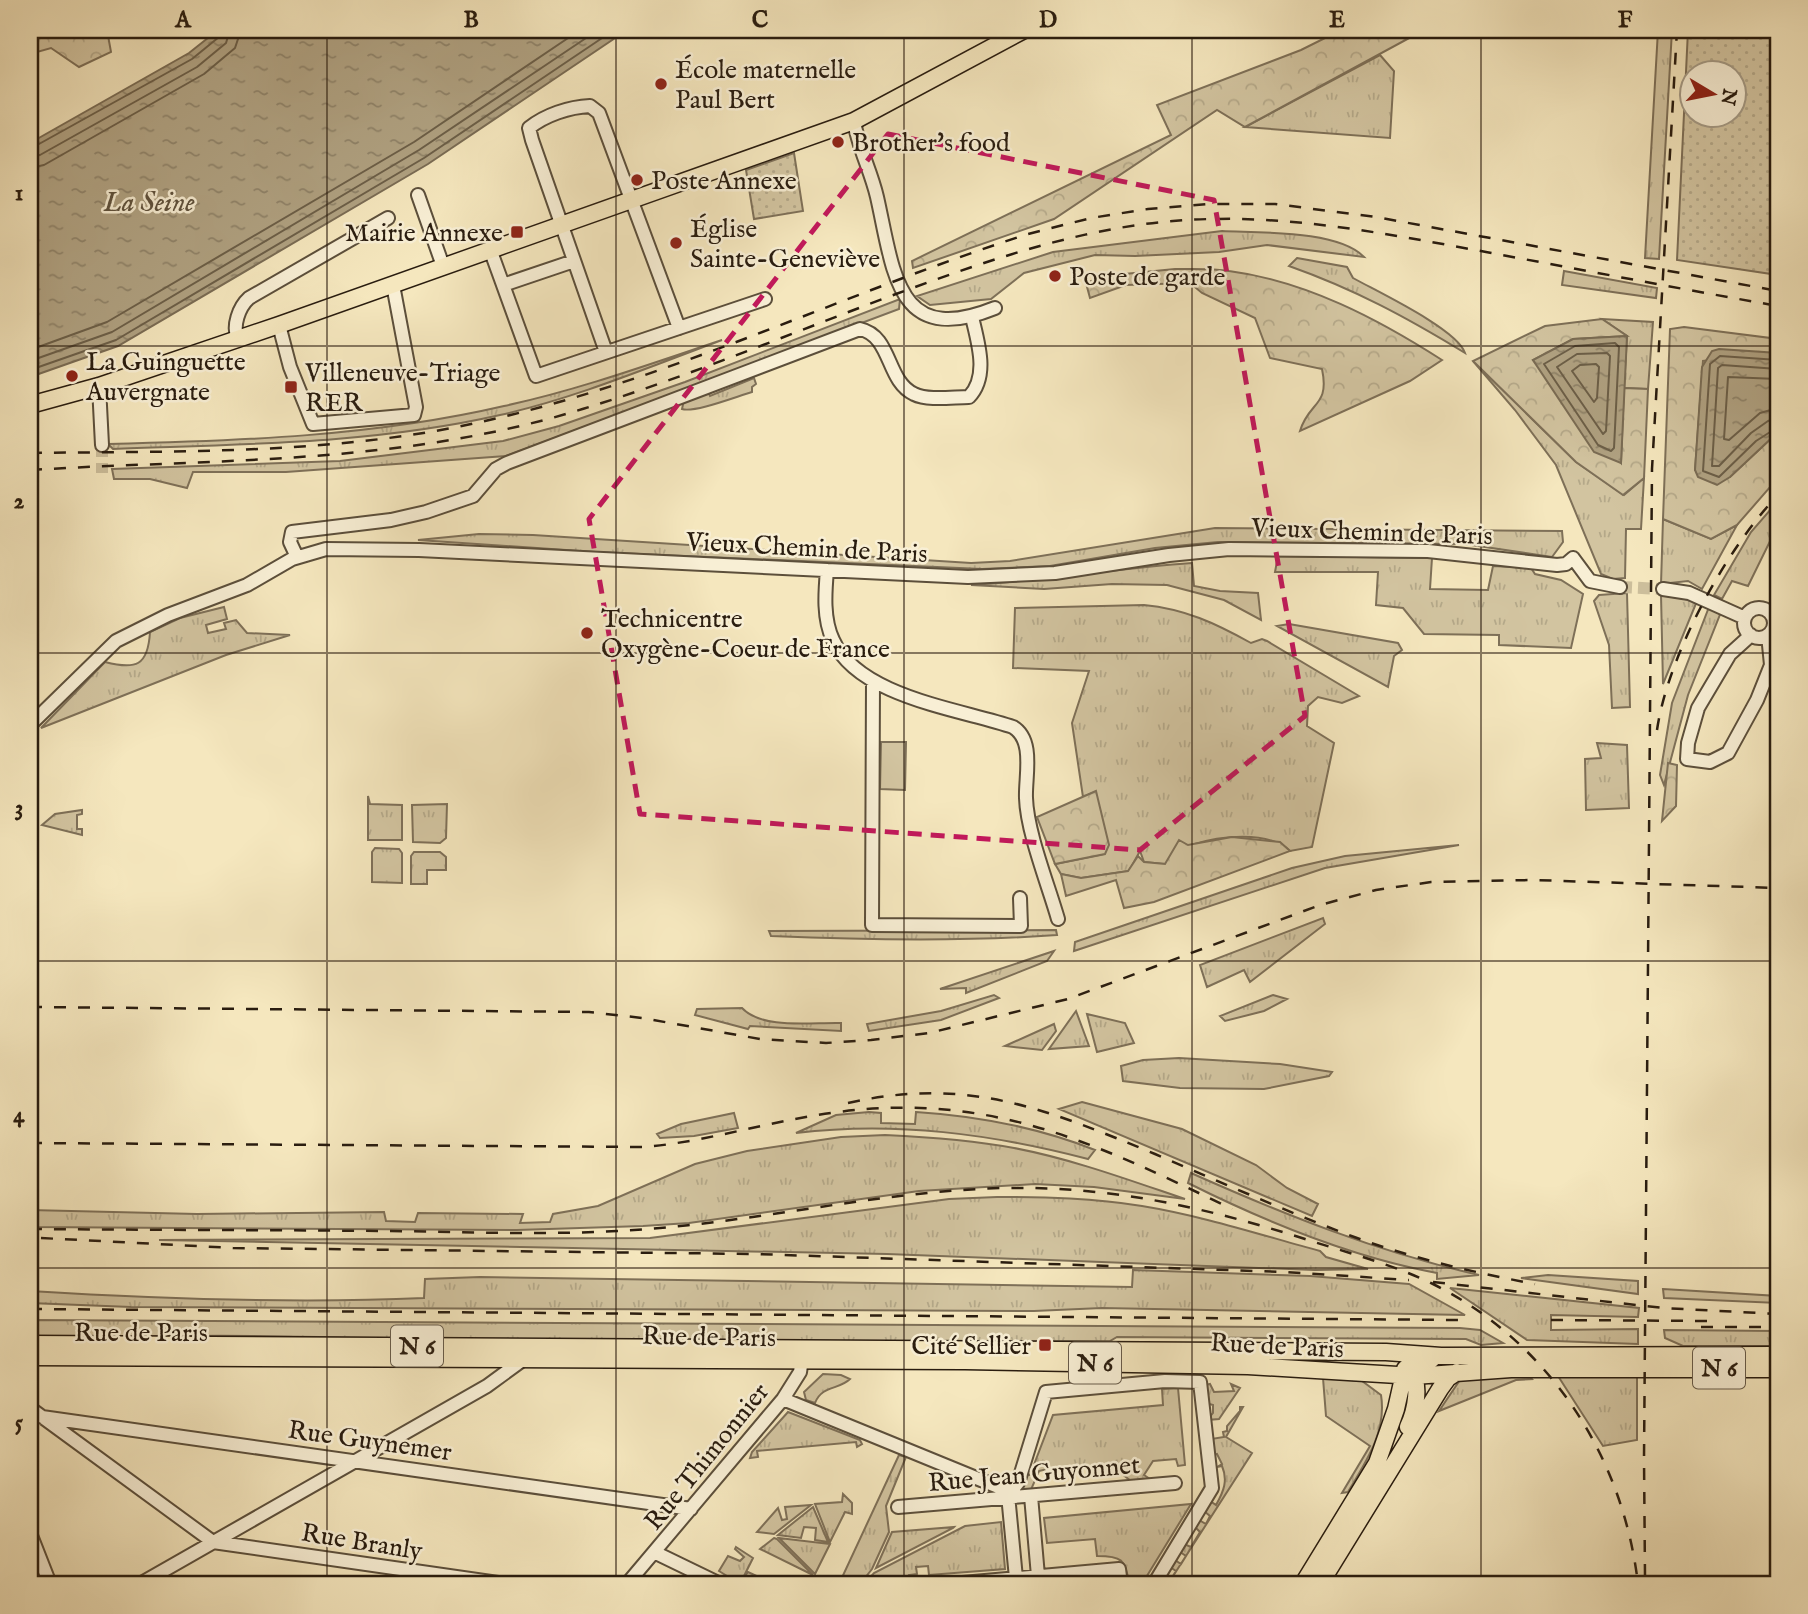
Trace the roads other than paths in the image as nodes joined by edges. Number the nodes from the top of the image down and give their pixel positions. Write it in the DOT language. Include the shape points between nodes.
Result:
graph roads {
  1 [pos="1024,30"];
  2 [pos="854,121"];
  3 [pos="418,195"];
  4 [pos="632,199"];
  5 [pos="388,218"];
  6 [pos="560,224"];
  7 [pos="490,249"];
  8 [pos="574,261"];
  9 [pos="443,266"];
  10 [pos="393,285"];
  11 [pos="503,285"];
  12 [pos="765,299"];
  13 [pos="995,307"];
  14 [pos="972,317"];
  15 [pos="279,325"];
  16 [pos="679,328"];
  17 [pos="238,338"];
  18 [pos="606,352"];
  19 [pos="99,386"];
  20 [pos="30,405"];
  21 [pos="102,446"];
  22 [pos="297,557"];
  23 [pos="827,570"];
  24 [pos="1620,587"];
  25 [pos="1663,589"];
  26 [pos="1774,611"];
  27 [pos="1745,618"];
  28 [pos="1751,635"];
  29 [pos="1768,635"];
  30 [pos="873,682"];
  31 [pos="30,725"];
  32 [pos="1020,898"];
  33 [pos="1058,919"];
  34 [pos="30,1345"];
  35 [pos="1386,1352"];
  36 [pos="803,1355"];
  37 [pos="1778,1355"];
  38 [pos="1441,1356"];
  39 [pos="30,1357"];
  40 [pos="524,1359"];
  41 [pos="1778,1369"];
  42 [pos="1457,1372"];
  43 [pos="1403,1373"];
  44 [pos="783,1399"];
  45 [pos="30,1408"];
  46 [pos="42,1417"];
  47 [pos="356,1461"];
  48 [pos="1175,1483"];
  49 [pos="1376,1492"];
  50 [pos="1008,1496"];
  51 [pos="1031,1496"];
  52 [pos="898,1507"];
  53 [pos="691,1509"];
  54 [pos="30,1533"];
  55 [pos="213,1542"];
  56 [pos="656,1553"];
  57 [pos="1038,1576"];
  58 [pos="1016,1578"];
  59 [pos="50,1584"];
  60 [pos="140,1584"];
  61 [pos="505,1584"];
  62 [pos="627,1584"];
  63 [pos="720,1584"];
  64 [pos="951,1584"];
  65 [pos="1121,1584"];
  66 [pos="1154,1584"];
  67 [pos="1303,1584"];
  68 [pos="1320,1584"];
  1 -- 2 [label="main road"];
  2 -- 4 [label="main road"];
  2 -- 14 [label="street" via="906,298 938,319"];
  3 -- 9 [label="street"];
  4 -- 6 [label="main road"];
  4 -- 6 [label="street" via="599,113 590,106 578,107 540,119 529,128"];
  4 -- 16 [label="street"];
  5 -- 17 [label="street" via="249,298 234,331"];
  6 -- 7 [label="main road"];
  6 -- 8 [label="street"];
  7 -- 9 [label="main road"];
  7 -- 11 [label="street"];
  8 -- 11 [label="street"];
  8 -- 18 [label="street"];
  9 -- 10 [label="main road"];
  10 -- 15 [label="main road"];
  10 -- 15 [label="street" via="414,415 313,424"];
  11 -- 18 [label="street" via="536,376"];
  12 -- 16 [label="street"];
  13 -- 14 [label="street"];
  14 -- 22 [label="street" via="981,369 978,387 968,397 912,394 901,384 876,336 860,329 507,463 496,468 472,496 391,520 292,532 290,542"];
  15 -- 17 [label="main road"];
  16 -- 18 [label="street"];
  17 -- 19 [label="main road"];
  19 -- 20 [label="main road"];
  19 -- 21 [label="street"];
  22 -- 23 [label="street, Vieux Chemin de Paris" via="326,549 384,549"];
  22 -- 31 [label="street, Vieux Chemin de Paris" via="238,589 168,615 116,641"];
  23 -- 24 [label="street, Vieux Chemin de Paris" via="1011,577 1229,550 1421,551 1557,565 1573,558 1590,581"];
  23 -- 30 [label="street" via="831,637 849,663"];
  25 -- 27 [label="street" via="1689,593"];
  26 -- 27 [label="street" via="1755,609"];
  26 -- 29 [label="street"];
  27 -- 28 [label="street"];
  28 -- 29 [label="street"];
  28 -- 29 [label="street" via="1730,653 1698,708 1687,758 1710,762 1728,753 1771,665"];
  30 -- 32 [label="street" via="872,925 1021,926"];
  30 -- 33 [label="street" via="1020,731 1026,744 1028,817"];
  34 -- 36 [label="main road, Rue de Paris / N 6"];
  35 -- 36 [label="main road, Rue de Paris / N 6"];
  35 -- 38 [label="main road, N 6"];
  35 -- 43 [label="main road"];
  36 -- 40 [label="main road, Rue de Paris / N 6"];
  36 -- 43 [label="main road, Rue de Paris / N 6"];
  36 -- 44 [label="street, Rue Thimonnier"];
  37 -- 38 [label="main road, N 6"];
  38 -- 43 [label="main road"];
  39 -- 40 [label="main road, Rue de Paris / N 6"];
  40 -- 47 [label="street" via="502,1377"];
  41 -- 42 [label="main road, N 6"];
  42 -- 43 [label="main road, N 6"];
  42 -- 49 [label="main road" via="1445,1381"];
  43 -- 49 [label="main road" via="1414,1413"];
  43 -- 67 [label="main road" via="1377,1463"];
  44 -- 50 [label="street" via="993,1484"];
  44 -- 53 [label="street, Rue Thimonnier"];
  45 -- 46 [label="street"];
  46 -- 47 [label="street, Rue Guynemer"];
  46 -- 55 [label="street"];
  47 -- 53 [label="street, Rue Guynemer"];
  47 -- 55 [label="street"];
  48 -- 51 [label="street, Rue Jean Guyonnet"];
  49 -- 68 [label="main road"];
  50 -- 51 [label="street, Rue Jean Guyonnet"];
  50 -- 52 [label="street, Rue Jean Guyonnet"];
  50 -- 58 [label="street"];
  50 -- 66 [label="street" via="1018,1483 1046,1392 1200,1382 1212,1488"];
  51 -- 57 [label="street"];
  53 -- 56 [label="street, Rue Thimonnier"];
  54 -- 59 [label="street"];
  55 -- 60 [label="street"];
  55 -- 61 [label="street, Rue Branly"];
  56 -- 62 [label="street, Rue Thimonnier"];
  56 -- 63 [label="street"];
  57 -- 58 [label="street"];
  57 -- 65 [label="street" via="1119,1569"];
  58 -- 64 [label="street"];
}
